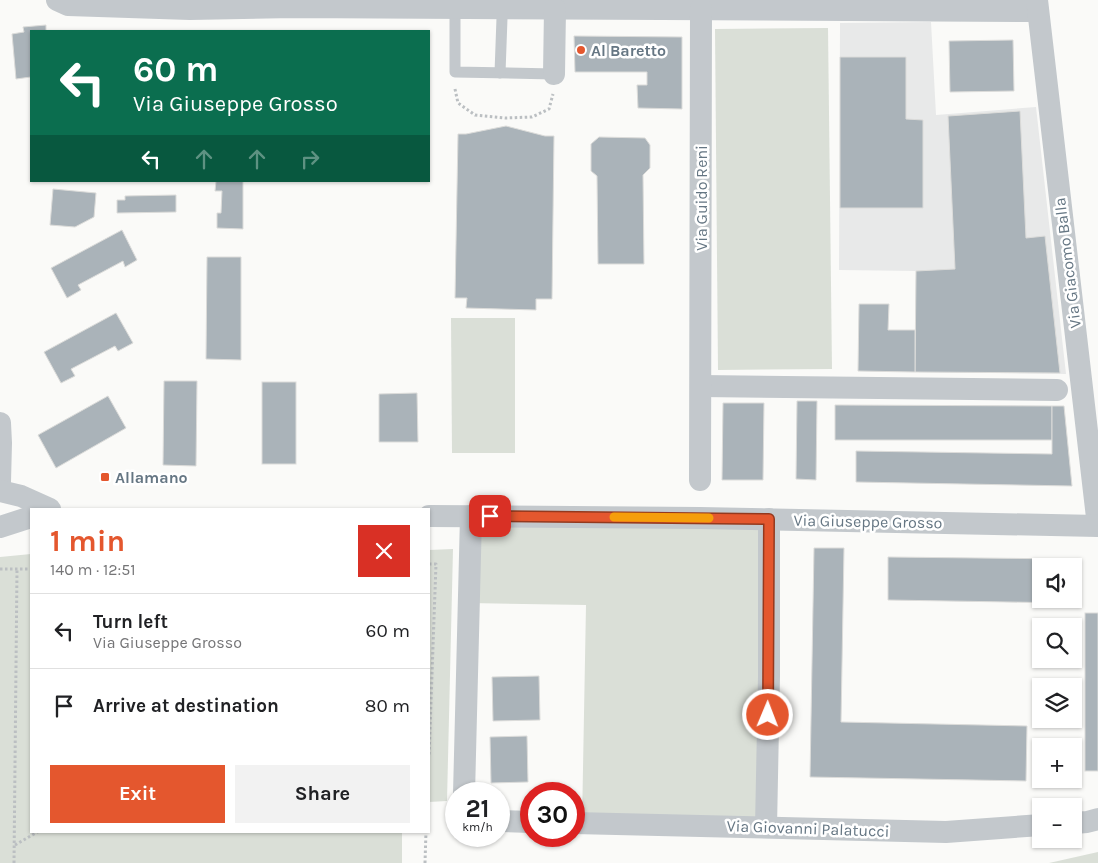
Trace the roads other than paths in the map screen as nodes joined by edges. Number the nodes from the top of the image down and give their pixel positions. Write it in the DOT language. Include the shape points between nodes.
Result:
graph roads {
  1 [pos="57,0"];
  2 [pos="607,4"];
  3 [pos="843,5"];
  4 [pos="1038,5"];
  5 [pos="455,8"];
  6 [pos="502,8"];
  7 [pos="555,9"];
  8 [pos="701,9"];
  9 [pos="500,73"];
  10 [pos="554,74"];
  11 [pos="701,386"];
  12 [pos="1057,390"];
  13 [pos="0,423"];
  14 [pos="700,480"];
  15 [pos="0,482"];
  16 [pos="0,491"];
  17 [pos="48,508"];
  18 [pos="430,516"];
  19 [pos="471,516"];
  20 [pos="30,517"];
  21 [pos="769,519"];
  22 [pos="1098,526"];
  23 [pos="0,527"];
  24 [pos="464,782"];
  25 [pos="1098,819"];
  26 [pos="1082,822"];
  27 [pos="585,823"];
  28 [pos="1032,826"];
  29 [pos="766,827"];
  1 -- 5 [label="street" via="68,5 154,8"];
  2 -- 7 [label="street"];
  2 -- 8 [label="street"];
  3 -- 4 [label="street"];
  3 -- 8 [label="street"];
  4 -- 22 [label="street, Via Giacomo Balla"];
  5 -- 6 [label="street"];
  5 -- 9 [label="lane" via="455,72"];
  6 -- 7 [label="street"];
  6 -- 9 [label="lane"];
  7 -- 10 [label="street"];
  8 -- 11 [label="street, Via Guido Reni"];
  9 -- 10 [label="lane"];
  11 -- 12 [label="street"];
  11 -- 14 [label="street, Via Guido Reni"];
  13 -- 15 [label="street"];
  16 -- 17 [label="street"];
  18 -- 19 [label="street, Via Giuseppe Grosso"];
  19 -- 21 [label="street, Via Giuseppe Grosso"];
  19 -- 24 [label="street"];
  20 -- 23 [label="street"];
  21 -- 22 [label="street, Via Giuseppe Grosso"];
  21 -- 29 [label="street" via="770,676"];
  25 -- 26 [label="street"];
  27 -- 29 [label="street, Via Giovanni Palatucci"];
  28 -- 29 [label="street, Via Giovanni Palatucci" via="946,832"];
}
